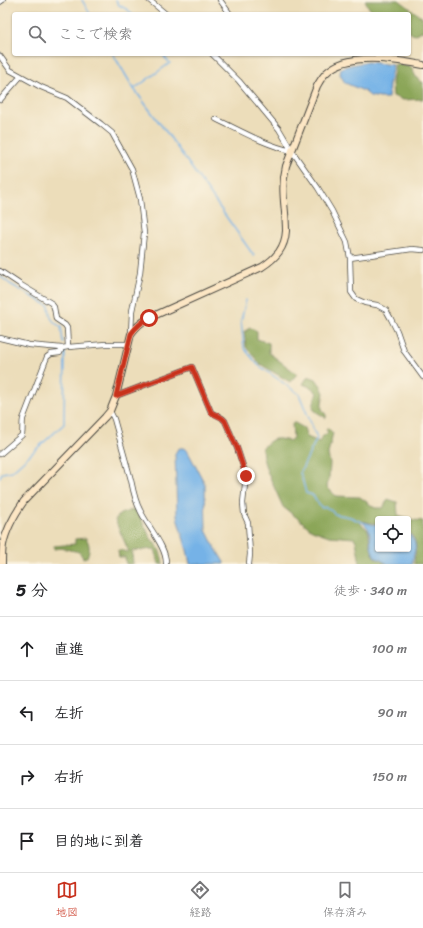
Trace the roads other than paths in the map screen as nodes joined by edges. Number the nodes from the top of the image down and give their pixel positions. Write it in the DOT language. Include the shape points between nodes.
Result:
graph roads {
  1 [pos="3,0"];
  2 [pos="149,0"];
  3 [pos="220,0"];
  4 [pos="0,2"];
  5 [pos="164,12"];
  6 [pos="229,12"];
  7 [pos="0,56"];
  8 [pos="214,56"];
  9 [pos="423,65"];
  10 [pos="21,76"];
  11 [pos="0,100"];
  12 [pos="216,118"];
  13 [pos="292,151"];
  14 [pos="423,250"];
  15 [pos="350,258"];
  16 [pos="0,271"];
  17 [pos="131,334"];
  18 [pos="0,338"];
  19 [pos="128,344"];
  20 [pos="65,348"];
  21 [pos="423,377"];
  22 [pos="116,396"];
  23 [pos="110,411"];
  24 [pos="0,454"];
  25 [pos="2,564"];
  26 [pos="166,564"];
  27 [pos="249,564"];
  1 -- 4 [label="street"];
  2 -- 5 [label="street"];
  3 -- 6 [label="street"];
  7 -- 10 [label="street" via="10,70"];
  8 -- 13 [label="street" via="239,80 279,129"];
  9 -- 13 [label="street" via="370,59 345,62 330,69 317,86"];
  10 -- 11 [label="street"];
  10 -- 17 [label="street" via="67,98 112,133 132,169 140,199 144,233"];
  12 -- 13 [label="street" via="262,142"];
  13 -- 15 [label="street" via="332,211 347,242"];
  13 -- 17 [label="street" via="283,183 286,237 276,256 262,267 145,320"];
  14 -- 15 [label="street" via="412,249"];
  15 -- 21 [label="street" via="351,292 356,299 386,310 404,351"];
  16 -- 20 [label="street" via="51,303 56,319 67,328"];
  17 -- 19 [label="street"];
  18 -- 20 [label="street" via="29,345"];
  19 -- 20 [label="street"];
  19 -- 22 [label="street"];
  20 -- 24 [label="street" via="60,353 47,356 23,419 22,435"];
  22 -- 23 [label="street"];
  22 -- 27 [label="street" via="192,367 211,412 225,421 246,476 243,503 248,523"];
  23 -- 25 [label="street" via="24,501 7,531 3,544"];
  23 -- 26 [label="street" via="137,504 162,549"];
}
